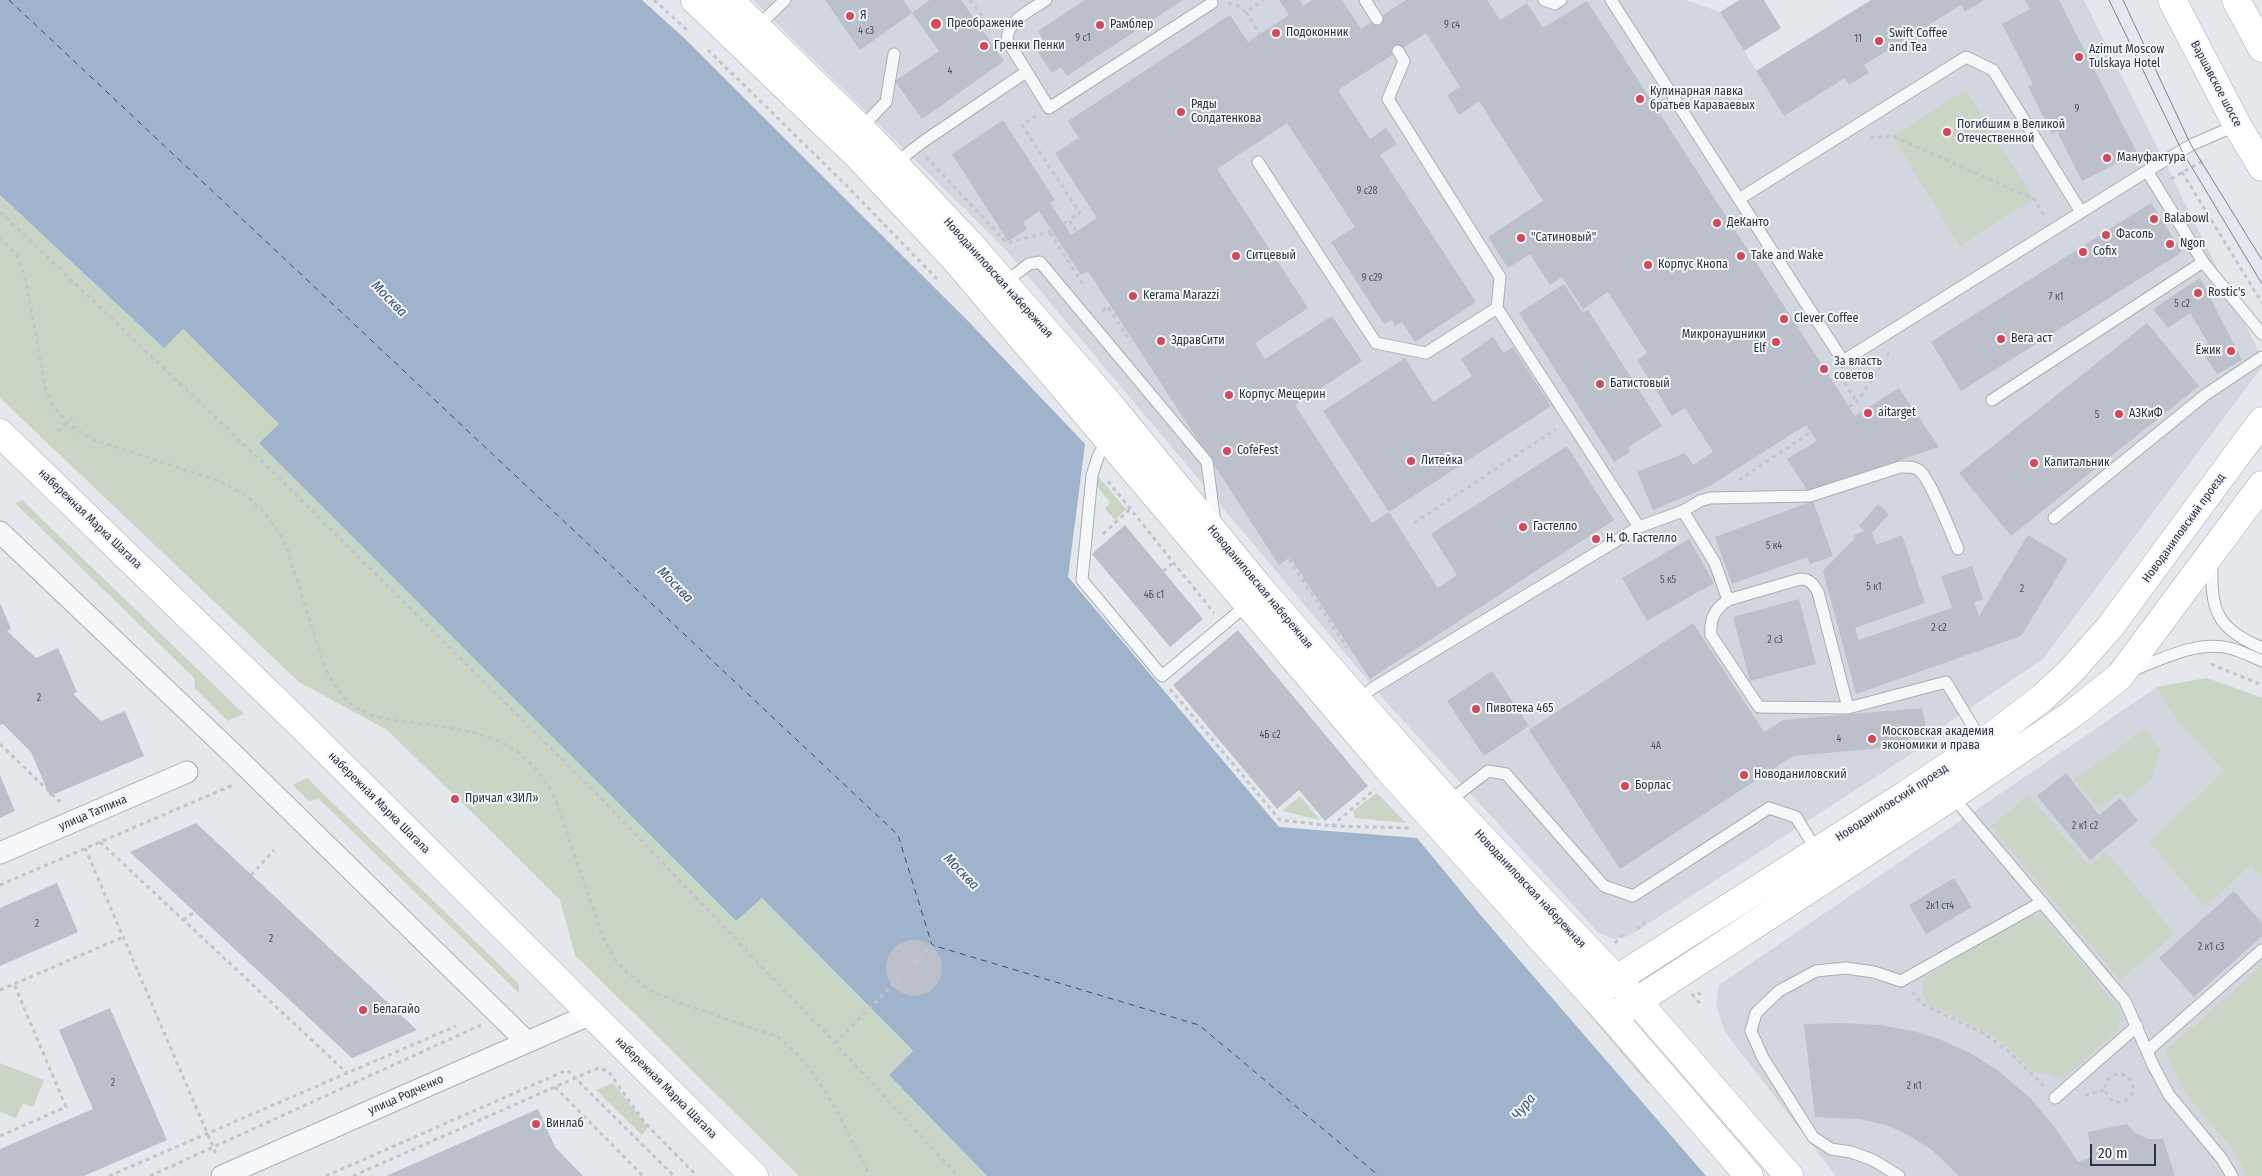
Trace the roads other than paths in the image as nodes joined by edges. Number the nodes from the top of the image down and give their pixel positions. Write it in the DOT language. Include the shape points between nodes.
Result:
graph roads {
  1 [pos="695,0"];
  2 [pos="729,0"];
  3 [pos="786,0"];
  4 [pos="1046,0"];
  5 [pos="1365,0"];
  6 [pos="1544,0"];
  7 [pos="1561,0"];
  8 [pos="1611,0"];
  9 [pos="2172,0"];
  10 [pos="2236,0"];
  11 [pos="1212,2"];
  12 [pos="1377,19"];
  13 [pos="758,27"];
  14 [pos="2260,42"];
  15 [pos="1398,52"];
  16 [pos="894,54"];
  17 [pos="1026,72"];
  18 [pos="2237,124"];
  19 [pos="860,129"];
  20 [pos="1258,162"];
  21 [pos="2262,167"];
  22 [pos="887,171"];
  23 [pos="2147,171"];
  24 [pos="1739,199"];
  25 [pos="2081,212"];
  26 [pos="2202,262"];
  27 [pos="995,289"];
  28 [pos="1497,308"];
  29 [pos="2262,334"];
  30 [pos="2262,357"];
  31 [pos="1992,400"];
  32 [pos="2262,421"];
  33 [pos="3,439"];
  34 [pos="1110,442"];
  35 [pos="2262,485"];
  36 [pos="1683,511"];
  37 [pos="2054,518"];
  38 [pos="1639,527"];
  39 [pos="0,532"];
  40 [pos="1216,535"];
  41 [pos="1958,549"];
  42 [pos="2212,555"];
  43 [pos="1728,600"];
  44 [pos="1248,604"];
  45 [pos="2262,648"];
  46 [pos="2262,661"];
  47 [pos="2120,676"];
  48 [pos="1358,700"];
  49 [pos="1848,708"];
  50 [pos="1983,743"];
  51 [pos="187,772"];
  52 [pos="1945,785"];
  53 [pos="1448,802"];
  54 [pos="1818,851"];
  55 [pos="0,853"];
  56 [pos="2042,902"];
  57 [pos="2262,950"];
  58 [pos="1616,978"];
  59 [pos="1591,995"];
  60 [pos="1638,1001"];
  61 [pos="591,1014"];
  62 [pos="1612,1017"];
  63 [pos="2137,1026"];
  64 [pos="527,1042"];
  65 [pos="2147,1051"];
  66 [pos="2055,1098"];
  67 [pos="225,1176"];
  68 [pos="754,1176"];
  69 [pos="1749,1176"];
  70 [pos="1789,1176"];
  71 [pos="1899,1176"];
  72 [pos="2232,1176"];
  1 -- 22 [label="main road, Новоданиловская набережная"];
  2 -- 13 [label="main road, Новоданиловская набережная"];
  3 -- 13 [label="lane"];
  4 -- 17 [label="lane" via="1016,20 1007,34 1009,46"];
  5 -- 12 [label="lane"];
  6 -- 7 [label="lane" via="1555,4"];
  8 -- 24 [label="lane"];
  9 -- 18 [label="main road, Варшавское шоссе"];
  10 -- 14 [label="main road"];
  11 -- 17 [label="lane" via="1049,108"];
  13 -- 19 [label="main road, Новоданиловская набережная"];
  15 -- 28 [label="lane" via="1404,61 1388,99 1500,277"];
  16 -- 19 [label="lane" via="886,102"];
  17 -- 22 [label="lane" via="924,141"];
  18 -- 21 [label="main road, Варшавское шоссе"];
  18 -- 23 [label="lane"];
  19 -- 22 [label="main road, Новоданиловская набережная"];
  20 -- 28 [label="lane" via="1376,343 1426,353"];
  22 -- 27 [label="main road, Новоданиловская набережная"];
  23 -- 25 [label="lane"];
  23 -- 26 [label="lane"];
  24 -- 25 [label="lane" via="1966,57 1993,70"];
  24 -- 25 [label="lane" via="1843,361"];
  26 -- 29 [label="lane"];
  26 -- 31 [label="lane"];
  27 -- 34 [label="main road, Новоданиловская набережная"];
  27 -- 40 [label="main road, Новоданиловская набережная" via="1110,405"];
  27 -- 40 [label="lane" via="1029,264 1040,262 1207,462"];
  28 -- 38 [label="lane"];
  30 -- 37 [label="lane" via="2205,395"];
  32 -- 50 [label="main road, Новоданиловский проезд" via="2110,627 2042,698"];
  33 -- 61 [label="main road, набережная Марка Шагала" via="301,725"];
  34 -- 44 [label="main road, Новоданиловская набережная"];
  34 -- 44 [label="lane" via="1098,454 1093,470 1082,580 1162,676"];
  35 -- 42 [label="main road, Новоданиловский проезд"];
  36 -- 38 [label="lane"];
  36 -- 41 [label="lane" via="1710,498 1810,496 1911,466 1928,482"];
  36 -- 43 [label="lane" via="1715,563"];
  38 -- 48 [label="lane"];
  39 -- 64 [label="street"];
  40 -- 48 [label="main road, Новоданиловская набережная"];
  42 -- 45 [label="lane" via="2214,607 2221,620 2239,638"];
  42 -- 47 [label="main road, Новоданиловский проезд"];
  43 -- 49 [label="lane" via="1716,609 1710,622 1711,635 1759,707"];
  43 -- 49 [label="lane" via="1800,579 1807,579 1813,584 1818,592"];
  44 -- 59 [label="main road, Новоданиловская набережная" via="1389,770"];
  46 -- 47 [label="lane" via="2232,648 2214,646 2170,655"];
  47 -- 52 [label="main road, Новоданиловский проезд" via="2078,710"];
  48 -- 53 [label="main road, Новоданиловская набережная"];
  49 -- 50 [label="lane" via="1946,682"];
  50 -- 52 [label="main road, Новоданиловский проезд"];
  51 -- 55 [label="street, улица Татлина"];
  52 -- 54 [label="main road, Новоданиловский проезд"];
  52 -- 56 [label="lane"];
  52 -- 60 [label="main road, Новоданиловский проезд"];
  53 -- 54 [label="lane" via="1488,771 1506,774 1604,886 1633,896 1769,808 1796,818"];
  53 -- 58 [label="main road, Новоданиловская набережная"];
  54 -- 58 [label="main road, Новоданиловский проезд"];
  56 -- 63 [label="lane" via="2125,1002"];
  56 -- 71 [label="lane" via="1901,981 1874,972 1846,968 1816,971 1779,991 1756,1013 1750,1032 1813,1137 1831,1149 1873,1160"];
  57 -- 65 [label="lane"];
  58 -- 59 [label="main road, Новоданиловский проезд"];
  58 -- 60 [label="main road, Новоданиловская набережная"];
  59 -- 62 [label="main road, Новоданиловская набережная"];
  60 -- 62 [label="main road, Новоданиловский проезд"];
  60 -- 70 [label="main road, Новоданиловская набережная"];
  61 -- 64 [label="street, улица Родченко"];
  61 -- 68 [label="main road, набережная Марка Шагала"];
  62 -- 69 [label="main road, Новоданиловская набережная"];
  63 -- 65 [label="lane"];
  63 -- 66 [label="lane"];
  64 -- 67 [label="street, улица Родченко"];
  65 -- 72 [label="lane" via="2169,1096 2222,1159"];
}
